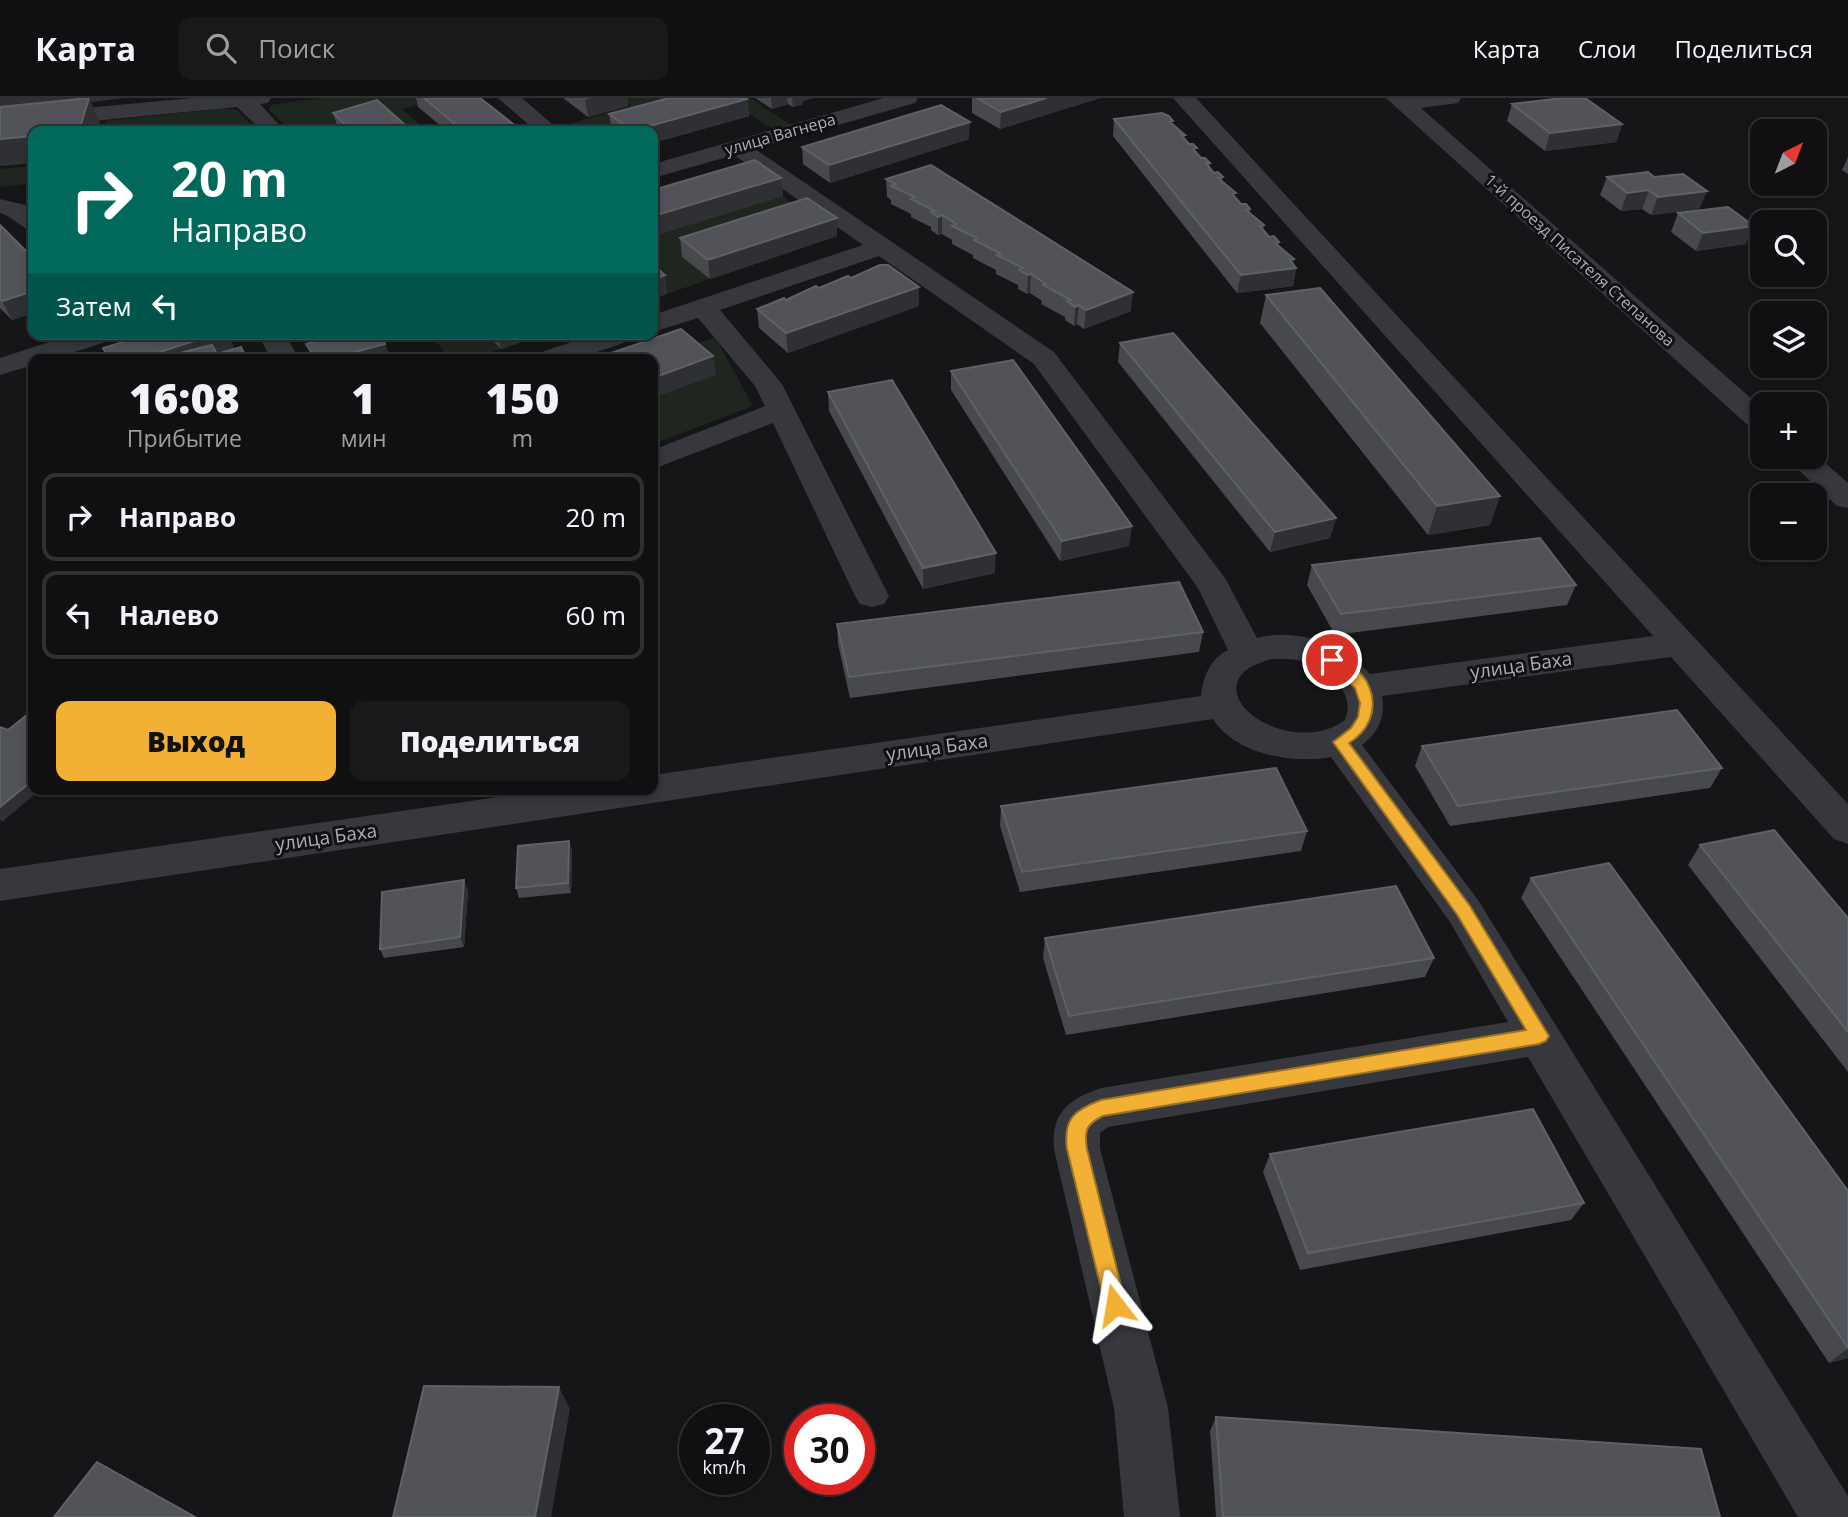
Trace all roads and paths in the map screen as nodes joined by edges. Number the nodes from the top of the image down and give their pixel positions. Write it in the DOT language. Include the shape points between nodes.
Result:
graph roads {
  1 [pos="509,98"];
  2 [pos="907,98"];
  3 [pos="1184,98"];
  4 [pos="1450,98"];
  5 [pos="252,99"];
  6 [pos="1400,101"];
  7 [pos="162,103"];
  8 [pos="0,123"];
  9 [pos="271,126"];
  10 [pos="543,126"];
  11 [pos="737,147"];
  12 [pos="658,170"];
  13 [pos="0,206"];
  14 [pos="28,218"];
  15 [pos="883,246"];
  16 [pos="703,307"];
  17 [pos="658,322"];
  18 [pos="83,340"];
  19 [pos="604,340"];
  20 [pos="40,354"];
  21 [pos="564,354"];
  22 [pos="28,358"];
  23 [pos="0,367"];
  24 [pos="781,410"];
  25 [pos="1750,412"];
  26 [pos="658,458"];
  27 [pos="1814,469"];
  28 [pos="1848,499"];
  29 [pos="872,596"];
  30 [pos="1681,644"];
  31 [pos="1247,653"];
  32 [pos="1362,687"];
  33 [pos="1222,705"];
  34 [pos="1340,742"];
  35 [pos="658,788"];
  36 [pos="612,795"];
  37 [pos="1848,829"];
  38 [pos="0,885"];
  39 [pos="1539,1036"];
  40 [pos="1152,1517"];
  41 [pos="1829,1517"];
  1 -- 10 [label="street"];
  2 -- 11 [label="street, улица Вагнера"];
  3 -- 30 [label="street"];
  4 -- 6 [label="street"];
  5 -- 7 [label="street"];
  5 -- 9 [label="street"];
  6 -- 25 [label="street, 1-й проезд Писателя Степанова"];
  7 -- 8 [label="street"];
  11 -- 12 [label="street, улица Вагнера"];
  11 -- 15 [label="street"];
  13 -- 14 [label="street" via="21,211"];
  15 -- 16 [label="street"];
  15 -- 31 [label="street" via="1044,358 1213,585"];
  16 -- 17 [label="street"];
  16 -- 24 [label="street" via="768,384"];
  18 -- 20 [label="street"];
  19 -- 21 [label="street"];
  22 -- 23 [label="street"];
  24 -- 26 [label="street"];
  24 -- 29 [label="street"];
  27 -- 28 [label="street"];
  30 -- 32 [label="street, улица Баха"];
  30 -- 37 [label="street"];
  31 -- 32 [label="street" via="1267,647 1312,651 1350,672"];
  31 -- 33 [label="street" via="1222,674 1217,689"];
  32 -- 34 [label="street" via="1365,718 1356,732"];
  33 -- 34 [label="street" via="1250,734 1272,743 1320,748"];
  33 -- 35 [label="street, улица Баха"];
  34 -- 39 [label="street" via="1464,911"];
  36 -- 38 [label="street, улица Баха"];
  39 -- 40 [label="street" via="1101,1108 1084,1116 1075,1131 1077,1149 1141,1408"];
  39 -- 41 [label="street"];
}
